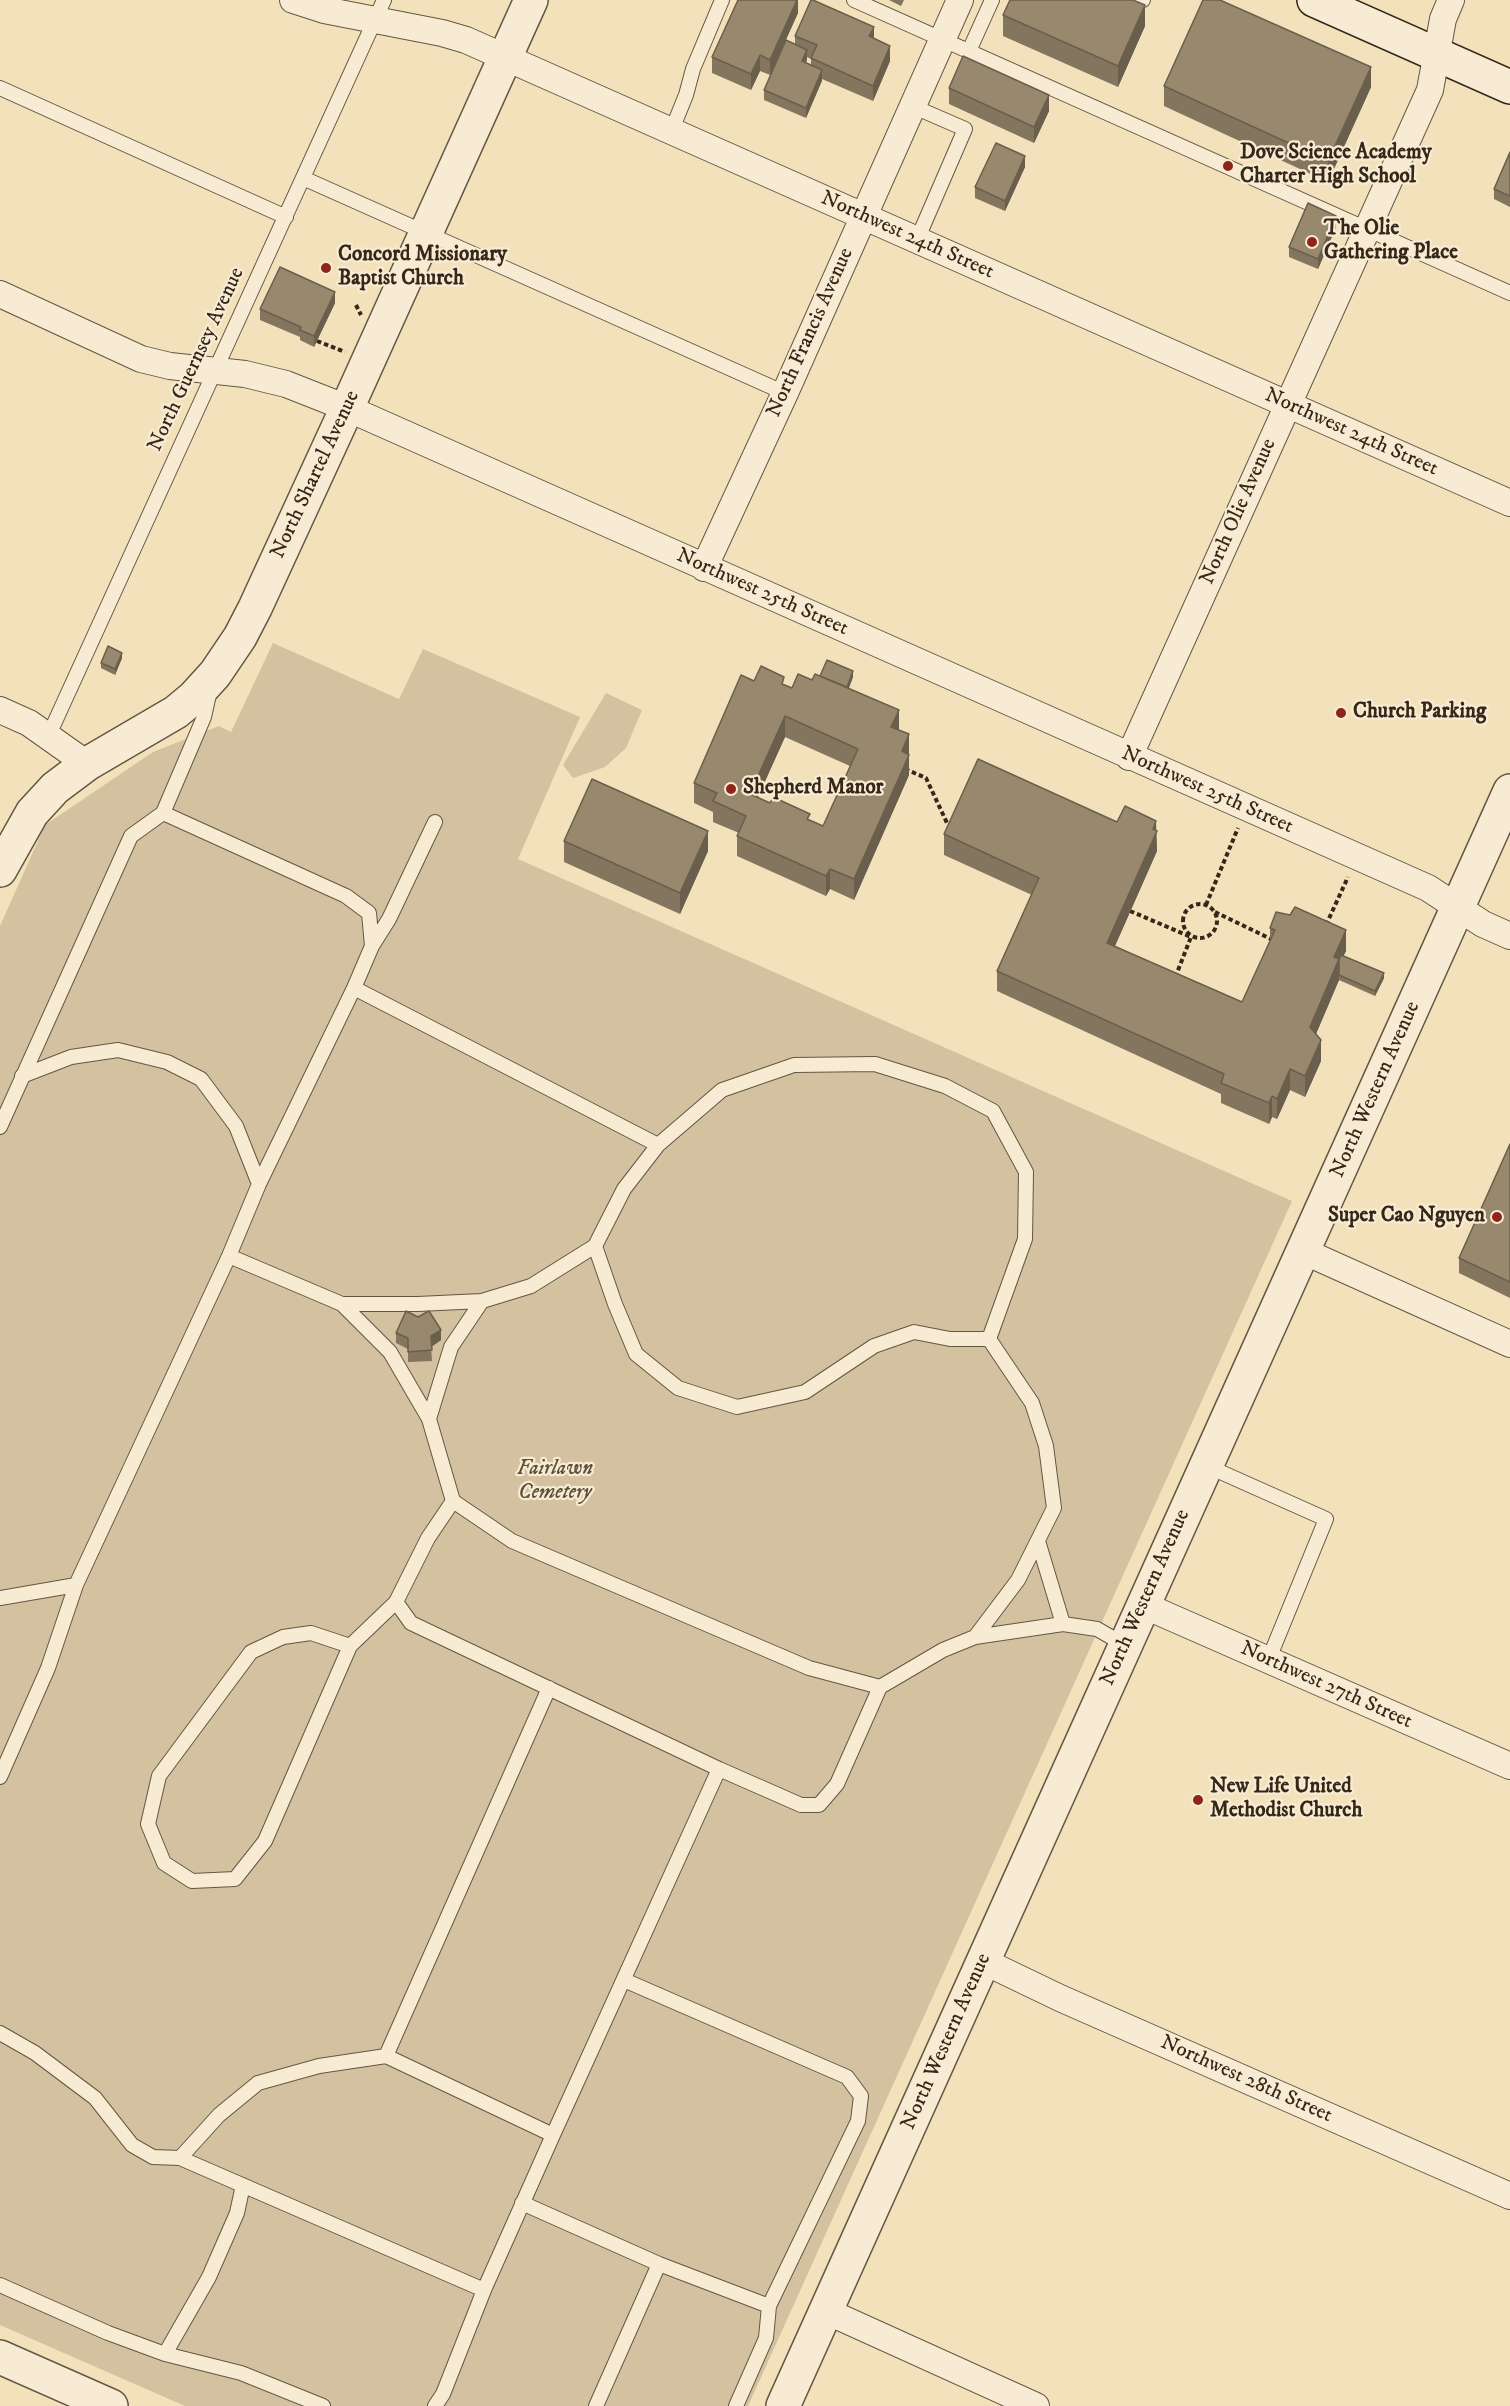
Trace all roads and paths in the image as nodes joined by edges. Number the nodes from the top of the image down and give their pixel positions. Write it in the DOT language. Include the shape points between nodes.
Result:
graph roads {
  1 [pos="293,0"];
  2 [pos="531,0"];
  3 [pos="722,0"];
  4 [pos="854,0"];
  5 [pos="960,0"];
  6 [pos="992,0"];
  7 [pos="1314,0"];
  8 [pos="1451,0"];
  9 [pos="379,10"];
  10 [pos="942,39"];
  11 [pos="969,51"];
  12 [pos="1437,55"];
  13 [pos="505,59"];
  14 [pos="1508,80"];
  15 [pos="0,88"];
  16 [pos="912,106"];
  17 [pos="671,132"];
  18 [pos="303,178"];
  19 [pos="862,216"];
  20 [pos="286,217"];
  21 [pos="1367,230"];
  22 [pos="426,233"];
  23 [pos="917,240"];
  24 [pos="1510,292"];
  25 [pos="0,294"];
  26 [pos="317,341"];
  27 [pos="328,344"];
  28 [pos="216,371"];
  29 [pos="785,393"];
  30 [pos="1287,404"];
  31 [pos="347,408"];
  32 [pos="1510,503"];
  33 [pos="704,568"];
  34 [pos="215,674"];
  35 [pos="0,710"];
  36 [pos="48,737"];
  37 [pos="1129,757"];
  38 [pos="87,764"];
  39 [pos="903,769"];
  40 [pos="1510,791"];
  41 [pos="1246,808"];
  42 [pos="163,813"];
  43 [pos="435,822"];
  44 [pos="957,827"];
  45 [pos="1357,857"];
  46 [pos="0,870"];
  47 [pos="1206,905"];
  48 [pos="1458,907"];
  49 [pos="1130,911"];
  50 [pos="1215,912"];
  51 [pos="1325,929"];
  52 [pos="1510,936"];
  53 [pos="1191,937"];
  54 [pos="1273,940"];
  55 [pos="372,946"];
  56 [pos="1174,980"];
  57 [pos="354,988"];
  58 [pos="22,1076"];
  59 [pos="0,1127"];
  60 [pos="658,1144"];
  61 [pos="259,1184"];
  62 [pos="595,1246"];
  63 [pos="1303,1251"];
  64 [pos="229,1256"];
  65 [pos="482,1301"];
  66 [pos="342,1304"];
  67 [pos="989,1339"];
  68 [pos="1510,1344"];
  69 [pos="429,1419"];
  70 [pos="1207,1466"];
  71 [pos="453,1501"];
  72 [pos="1038,1541"];
  73 [pos="76,1585"];
  74 [pos="0,1598"];
  75 [pos="396,1602"];
  76 [pos="1143,1605"];
  77 [pos="1063,1624"];
  78 [pos="975,1637"];
  79 [pos="1125,1645"];
  80 [pos="350,1646"];
  81 [pos="1268,1661"];
  82 [pos="880,1687"];
  83 [pos="549,1688"];
  84 [pos="1510,1766"];
  85 [pos="719,1769"];
  86 [pos="0,1777"];
  87 [pos="983,1961"];
  88 [pos="624,1980"];
  89 [pos="0,2033"];
  90 [pos="386,2056"];
  91 [pos="552,2135"];
  92 [pos="180,2158"];
  93 [pos="243,2185"];
  94 [pos="1510,2196"];
  95 [pos="522,2203"];
  96 [pos="659,2264"];
  97 [pos="0,2285"];
  98 [pos="484,2290"];
  99 [pos="770,2306"];
  100 [pos="826,2311"];
  101 [pos="165,2354"];
  102 [pos="0,2357"];
  103 [pos="111,2406"];
  104 [pos="323,2406"];
  105 [pos="435,2406"];
  106 [pos="596,2406"];
  107 [pos="736,2406"];
  108 [pos="783,2406"];
  109 [pos="1036,2406"];
  1 -- 9 [label="street, Northwest 24th Street" via="324,10"];
  2 -- 13 [label="street, North Shartel Avenue"];
  3 -- 17 [label="lane"];
  4 -- 10 [label="lane"];
  5 -- 10 [label="street, North Francis Avenue"];
  6 -- 11 [label="lane"];
  7 -- 12 [label="street"];
  8 -- 12 [label="street, North Olie Avenue"];
  9 -- 13 [label="street, Northwest 24th Street" via="466,40"];
  9 -- 18 [label="lane, North Guernsey Avenue"];
  10 -- 11 [label="lane"];
  10 -- 16 [label="street, North Francis Avenue"];
  11 -- 21 [label="lane"];
  12 -- 14 [label="street"];
  12 -- 21 [label="street, North Olie Avenue" via="1430,90"];
  13 -- 17 [label="street, Northwest 24th Street"];
  13 -- 22 [label="street, North Shartel Avenue"];
  15 -- 20 [label="lane"];
  16 -- 19 [label="street, North Francis Avenue"];
  16 -- 23 [label="lane" via="965,129"];
  17 -- 19 [label="street, Northwest 24th Street"];
  18 -- 20 [label="lane, North Guernsey Avenue"];
  18 -- 22 [label="lane"];
  19 -- 23 [label="street, Northwest 24th Street"];
  19 -- 29 [label="street, North Francis Avenue"];
  20 -- 28 [label="lane, North Guernsey Avenue"];
  21 -- 24 [label="lane"];
  21 -- 30 [label="street, North Olie Avenue"];
  22 -- 29 [label="lane"];
  22 -- 31 [label="street, North Shartel Avenue"];
  23 -- 30 [label="street, Northwest 24th Street"];
  25 -- 28 [label="street, Northwest 25th Street" via="141,358"];
  26 -- 27 [label="path"];
  28 -- 31 [label="street, Northwest 25th Street" via="286,384"];
  28 -- 36 [label="lane, North Guernsey Avenue"];
  29 -- 33 [label="street, North Francis Avenue"];
  30 -- 32 [label="street, Northwest 24th Street"];
  30 -- 37 [label="street, North Olie Avenue"];
  31 -- 33 [label="street, Northwest 25th Street"];
  31 -- 34 [label="street, North Shartel Avenue" via="255,608"];
  33 -- 37 [label="street, Northwest 25th Street"];
  34 -- 38 [label="street, North Shartel Avenue" via="176,711"];
  34 -- 42 [label="lane" via="204,717"];
  35 -- 36 [label="street"];
  36 -- 38 [label="street"];
  37 -- 41 [label="street, Northwest 25th Street"];
  38 -- 46 [label="street, North Shartel Avenue" via="55,788 32,813"];
  39 -- 44 [label="path" via="926,778 947,823"];
  40 -- 48 [label="street, North Western Avenue"];
  41 -- 45 [label="street, Northwest 25th Street"];
  41 -- 47 [label="path"];
  42 -- 55 [label="lane" via="346,896 369,913"];
  42 -- 58 [label="lane" via="131,836"];
  43 -- 55 [label="lane"];
  45 -- 48 [label="street, Northwest 25th Street" via="1436,892"];
  45 -- 51 [label="path"];
  47 -- 50 [label="path"];
  47 -- 53 [label="path" via="1195,904 1184,913 1182,924"];
  48 -- 52 [label="street, Northwest 25th Street"];
  48 -- 63 [label="street, North Western Avenue"];
  49 -- 53 [label="path"];
  50 -- 53 [label="path" via="1217,925 1213,934"];
  50 -- 54 [label="path"];
  53 -- 56 [label="path"];
  55 -- 57 [label="lane"];
  57 -- 60 [label="lane"];
  57 -- 61 [label="lane"];
  58 -- 59 [label="lane"];
  58 -- 61 [label="lane" via="71,1057 118,1050 167,1062 201,1079 236,1126"];
  60 -- 62 [label="lane" via="624,1189"];
  60 -- 67 [label="lane" via="722,1090 794,1065 875,1064 945,1086 993,1111 1026,1172 1026,1183 1024,1239"];
  61 -- 64 [label="lane"];
  62 -- 65 [label="lane" via="531,1286"];
  62 -- 67 [label="lane" via="636,1354 678,1388 737,1407 805,1392 874,1346 914,1332 950,1339"];
  63 -- 68 [label="street"];
  63 -- 70 [label="street, North Western Avenue"];
  64 -- 66 [label="lane"];
  64 -- 73 [label="lane"];
  65 -- 66 [label="lane"];
  65 -- 69 [label="lane" via="451,1347"];
  66 -- 69 [label="lane" via="390,1352"];
  67 -- 72 [label="lane" via="1032,1403 1046,1446 1054,1508"];
  69 -- 71 [label="lane"];
  70 -- 76 [label="street, North Western Avenue"];
  70 -- 81 [label="lane" via="1326,1519"];
  71 -- 75 [label="lane" via="428,1538"];
  71 -- 82 [label="lane" via="512,1541 809,1668"];
  72 -- 77 [label="lane"];
  72 -- 78 [label="lane" via="1018,1580"];
  73 -- 74 [label="lane"];
  73 -- 86 [label="lane" via="48,1668"];
  75 -- 80 [label="lane"];
  75 -- 83 [label="lane" via="411,1623"];
  76 -- 79 [label="street, North Western Avenue"];
  76 -- 81 [label="street, Northwest 27th Street"];
  77 -- 78 [label="lane"];
  77 -- 79 [label="lane" via="1098,1629"];
  78 -- 82 [label="lane" via="943,1650"];
  79 -- 87 [label="street, North Western Avenue"];
  80 -- 80 [label="lane" via="311,1633 283,1637 251,1652 159,1776 148,1824 164,1863 192,1881 235,1879 265,1841"];
  81 -- 84 [label="street, Northwest 27th Street"];
  82 -- 85 [label="lane" via="837,1784 819,1804 801,1805"];
  83 -- 85 [label="lane"];
  83 -- 90 [label="lane"];
  85 -- 88 [label="lane"];
  87 -- 94 [label="street, Northwest 28th Street"];
  87 -- 100 [label="street, North Western Avenue"];
  88 -- 91 [label="lane"];
  88 -- 99 [label="lane" via="847,2077 861,2096 858,2121"];
  89 -- 92 [label="lane" via="35,2053 95,2098 132,2145 153,2157"];
  90 -- 91 [label="lane"];
  90 -- 92 [label="lane" via="319,2066 258,2083 219,2115"];
  91 -- 95 [label="lane"];
  92 -- 93 [label="lane"];
  93 -- 98 [label="lane"];
  93 -- 101 [label="lane" via="237,2213 209,2277"];
  95 -- 96 [label="lane"];
  95 -- 98 [label="lane"];
  96 -- 99 [label="lane"];
  96 -- 106 [label="lane"];
  97 -- 101 [label="lane"];
  98 -- 105 [label="lane"];
  99 -- 107 [label="lane" via="766,2338"];
  100 -- 108 [label="street, North Western Avenue"];
  100 -- 109 [label="street"];
  101 -- 104 [label="lane" via="241,2373"];
  102 -- 103 [label="street"];
}
